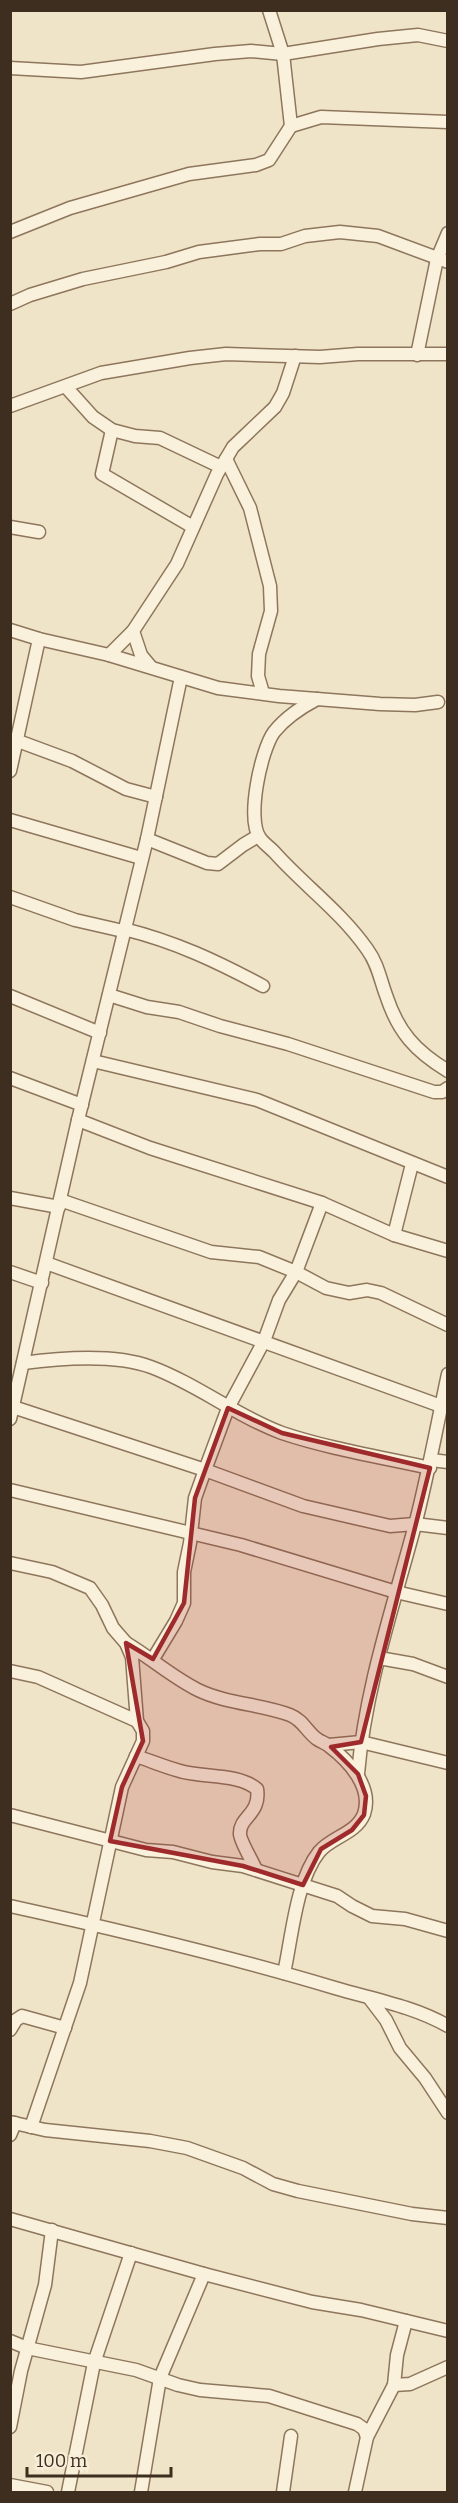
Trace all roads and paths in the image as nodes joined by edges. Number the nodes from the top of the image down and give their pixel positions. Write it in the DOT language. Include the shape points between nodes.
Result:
graph roads {
  1 [pos="268,10"];
  2 [pos="447,41"];
  3 [pos="283,54"];
  4 [pos="10,68"];
  5 [pos="447,122"];
  6 [pos="291,126"];
  7 [pos="10,232"];
  8 [pos="447,233"];
  9 [pos="442,260"];
  10 [pos="10,304"];
  11 [pos="447,354"];
  12 [pos="417,355"];
  13 [pos="295,356"];
  14 [pos="66,387"];
  15 [pos="10,406"];
  16 [pos="112,430"];
  17 [pos="223,463"];
  18 [pos="193,526"];
  19 [pos="10,527"];
  20 [pos="39,532"];
  21 [pos="10,630"];
  22 [pos="133,631"];
  23 [pos="39,639"];
  24 [pos="109,655"];
  25 [pos="151,668"];
  26 [pos="181,677"];
  27 [pos="263,693"];
  28 [pos="317,699"];
  29 [pos="438,702"];
  30 [pos="18,741"];
  31 [pos="11,766"];
  32 [pos="156,797"];
  33 [pos="10,820"];
  34 [pos="258,836"];
  35 [pos="147,839"];
  36 [pos="141,858"];
  37 [pos="10,897"];
  38 [pos="124,930"];
  39 [pos="263,986"];
  40 [pos="10,996"];
  41 [pos="109,996"];
  42 [pos="100,1033"];
  43 [pos="93,1061"];
  44 [pos="447,1071"];
  45 [pos="10,1078"];
  46 [pos="447,1088"];
  47 [pos="82,1105"];
  48 [pos="78,1120"];
  49 [pos="412,1164"];
  50 [pos="447,1177"];
  51 [pos="10,1198"];
  52 [pos="59,1203"];
  53 [pos="322,1203"];
  54 [pos="394,1235"];
  55 [pos="447,1251"];
  56 [pos="46,1263"];
  57 [pos="10,1272"];
  58 [pos="296,1272"];
  59 [pos="42,1283"];
  60 [pos="447,1325"];
  61 [pos="264,1341"];
  62 [pos="23,1363"];
  63 [pos="447,1374"];
  64 [pos="444,1402"];
  65 [pos="228,1408"];
  66 [pos="12,1413"];
  67 [pos="447,1462"];
  68 [pos="430,1464"];
  69 [pos="205,1470"];
  70 [pos="10,1490"];
  71 [pos="415,1524"];
  72 [pos="447,1528"];
  73 [pos="192,1532"];
  74 [pos="10,1563"];
  75 [pos="396,1592"];
  76 [pos="447,1604"];
  77 [pos="126,1643"];
  78 [pos="379,1658"];
  79 [pos="153,1659"];
  80 [pos="10,1671"];
  81 [pos="447,1677"];
  82 [pos="136,1721"];
  83 [pos="361,1742"];
  84 [pos="328,1745"];
  85 [pos="136,1756"];
  86 [pos="447,1763"];
  87 [pos="358,1774"];
  88 [pos="10,1815"];
  89 [pos="110,1841"];
  90 [pos="256,1870"];
  91 [pos="303,1884"];
  92 [pos="10,1906"];
  93 [pos="95,1925"];
  94 [pos="447,1930"];
  95 [pos="284,1973"];
  96 [pos="370,1999"];
  97 [pos="447,2026"];
  98 [pos="65,2028"];
  99 [pos="10,2030"];
  100 [pos="447,2113"];
  101 [pos="12,2127"];
  102 [pos="31,2127"];
  103 [pos="447,2218"];
  104 [pos="10,2219"];
  105 [pos="52,2230"];
  106 [pos="131,2253"];
  107 [pos="204,2274"];
  108 [pos="406,2321"];
  109 [pos="447,2331"];
  110 [pos="10,2342"];
  111 [pos="27,2348"];
  112 [pos="94,2363"];
  113 [pos="447,2367"];
  114 [pos="160,2378"];
  115 [pos="394,2385"];
  116 [pos="10,2427"];
  117 [pos="291,2436"];
  118 [pos="367,2436"];
  119 [pos="10,2485"];
  120 [pos="69,2492"];
  121 [pos="47,2493"];
  122 [pos="53,2493"];
  123 [pos="141,2493"];
  124 [pos="283,2493"];
  125 [pos="355,2493"];
  1 -- 3 [label="street"];
  2 -- 3 [label="street" via="418,35"];
  3 -- 4 [label="street" via="215,54 81,72"];
  3 -- 6 [label="street"];
  5 -- 6 [label="street" via="321,117"];
  6 -- 7 [label="street" via="269,160 256,165 189,174 70,208"];
  8 -- 9 [label="street"];
  9 -- 10 [label="street" via="378,236 340,232 305,236 281,244 199,252 83,279"];
  9 -- 12 [label="street"];
  11 -- 12 [label="street"];
  12 -- 13 [label="street"];
  13 -- 14 [label="street" via="226,354 190,358 101,374"];
  13 -- 17 [label="street" via="275,407 233,447"];
  14 -- 15 [label="street"];
  14 -- 16 [label="street" via="93,417"];
  16 -- 17 [label="street" via="160,438"];
  16 -- 18 [label="street" via="102,474"];
  17 -- 18 [label="street"];
  17 -- 27 [label="street" via="250,508 270,586 271,610 259,654 258,676"];
  18 -- 22 [label="street" via="177,564"];
  19 -- 20 [label="street"];
  21 -- 23 [label="street"];
  22 -- 24 [label="street"];
  22 -- 25 [label="street" via="141,655"];
  23 -- 24 [label="street"];
  23 -- 30 [label="street"];
  24 -- 25 [label="street"];
  25 -- 26 [label="street"];
  26 -- 27 [label="street" via="218,688"];
  26 -- 32 [label="street"];
  27 -- 28 [label="street"];
  28 -- 29 [label="street" via="392,704"];
  28 -- 34 [label="street" via="292,713 273,734 258,772 254,818"];
  30 -- 31 [label="street"];
  30 -- 32 [label="street" via="72,761 126,789"];
  32 -- 35 [label="street"];
  33 -- 36 [label="street"];
  34 -- 35 [label="street" via="218,864"];
  34 -- 44 [label="street" via="352,928 381,974 388,1003 406,1037 424,1057"];
  35 -- 36 [label="street"];
  36 -- 38 [label="street"];
  37 -- 38 [label="street" via="75,920"];
  38 -- 39 [label="street" via="168,940"];
  38 -- 41 [label="street"];
  40 -- 42 [label="street"];
  41 -- 42 [label="street"];
  41 -- 46 [label="street" via="288,1044 434,1092"];
  42 -- 43 [label="street"];
  43 -- 47 [label="street"];
  43 -- 49 [label="street" via="257,1100"];
  45 -- 47 [label="street"];
  47 -- 48 [label="street"];
  48 -- 52 [label="street"];
  48 -- 53 [label="street" via="150,1148"];
  49 -- 50 [label="street"];
  49 -- 54 [label="street"];
  51 -- 52 [label="street"];
  52 -- 56 [label="street"];
  52 -- 58 [label="street" via="211,1252 260,1257"];
  53 -- 54 [label="street"];
  53 -- 58 [label="street"];
  54 -- 55 [label="street"];
  56 -- 59 [label="street"];
  56 -- 61 [label="street"];
  57 -- 59 [label="street"];
  58 -- 60 [label="street" via="326,1288 381,1293"];
  58 -- 61 [label="street" via="272,1315"];
  59 -- 62 [label="street"];
  61 -- 64 [label="street"];
  61 -- 65 [label="street"];
  62 -- 65 [label="street" via="89,1358 148,1366"];
  62 -- 66 [label="street"];
  63 -- 64 [label="street"];
  64 -- 68 [label="street"];
  65 -- 68 [label="street" via="282,1432 341,1449"];
  65 -- 69 [label="street"];
  66 -- 69 [label="street"];
  67 -- 68 [label="street"];
  68 -- 71 [label="street"];
  69 -- 71 [label="street" via="303,1506 390,1526"];
  69 -- 73 [label="street" via="195,1498"];
  70 -- 73 [label="street"];
  71 -- 72 [label="street"];
  71 -- 75 [label="street"];
  73 -- 75 [label="street"];
  73 -- 79 [label="street" via="184,1572 184,1603"];
  74 -- 77 [label="street" via="52,1572 90,1588 112,1628"];
  75 -- 76 [label="street"];
  75 -- 78 [label="street"];
  77 -- 79 [label="street"];
  77 -- 82 [label="street" via="132,1657"];
  78 -- 81 [label="street"];
  78 -- 83 [label="street"];
  79 -- 84 [label="street" via="177,1679 201,1691 291,1715"];
  80 -- 82 [label="street" via="39,1677"];
  82 -- 85 [label="street" via="143,1731"];
  83 -- 84 [label="street"];
  83 -- 86 [label="street"];
  83 -- 87 [label="street"];
  84 -- 87 [label="street"];
  85 -- 89 [label="street" via="122,1787"];
  85 -- 90 [label="street" via="182,1772 233,1780 256,1789 256,1806 240,1834"];
  87 -- 91 [label="street" via="366,1796 364,1815 352,1830 321,1849"];
  88 -- 89 [label="street"];
  89 -- 90 [label="street"];
  89 -- 93 [label="street"];
  90 -- 91 [label="street"];
  91 -- 94 [label="street" via="338,1896 372,1916 405,1919"];
  91 -- 95 [label="street"];
  92 -- 93 [label="street"];
  93 -- 95 [label="street"];
  93 -- 98 [label="street"];
  95 -- 96 [label="street"];
  96 -- 97 [label="street"];
  96 -- 100 [label="street"];
  98 -- 99 [label="street" via="22,2016"];
  98 -- 102 [label="street"];
  101 -- 102 [label="street"];
  102 -- 103 [label="street" via="187,2148 243,2168 273,2184"];
  104 -- 105 [label="street"];
  105 -- 106 [label="street"];
  105 -- 111 [label="street" via="45,2285"];
  106 -- 107 [label="street"];
  106 -- 112 [label="street"];
  107 -- 108 [label="street"];
  107 -- 114 [label="street"];
  108 -- 109 [label="street"];
  108 -- 115 [label="street"];
  110 -- 111 [label="street"];
  111 -- 112 [label="street"];
  111 -- 116 [label="street"];
  112 -- 114 [label="street"];
  112 -- 120 [label="street"];
  113 -- 115 [label="street" via="410,2384"];
  114 -- 118 [label="street" via="200,2390 269,2396 357,2424"];
  114 -- 123 [label="street"];
  115 -- 118 [label="street"];
  117 -- 124 [label="street"];
  118 -- 125 [label="street"];
  119 -- 121 [label="street"];
  120 -- 122 [label="street"];
}
